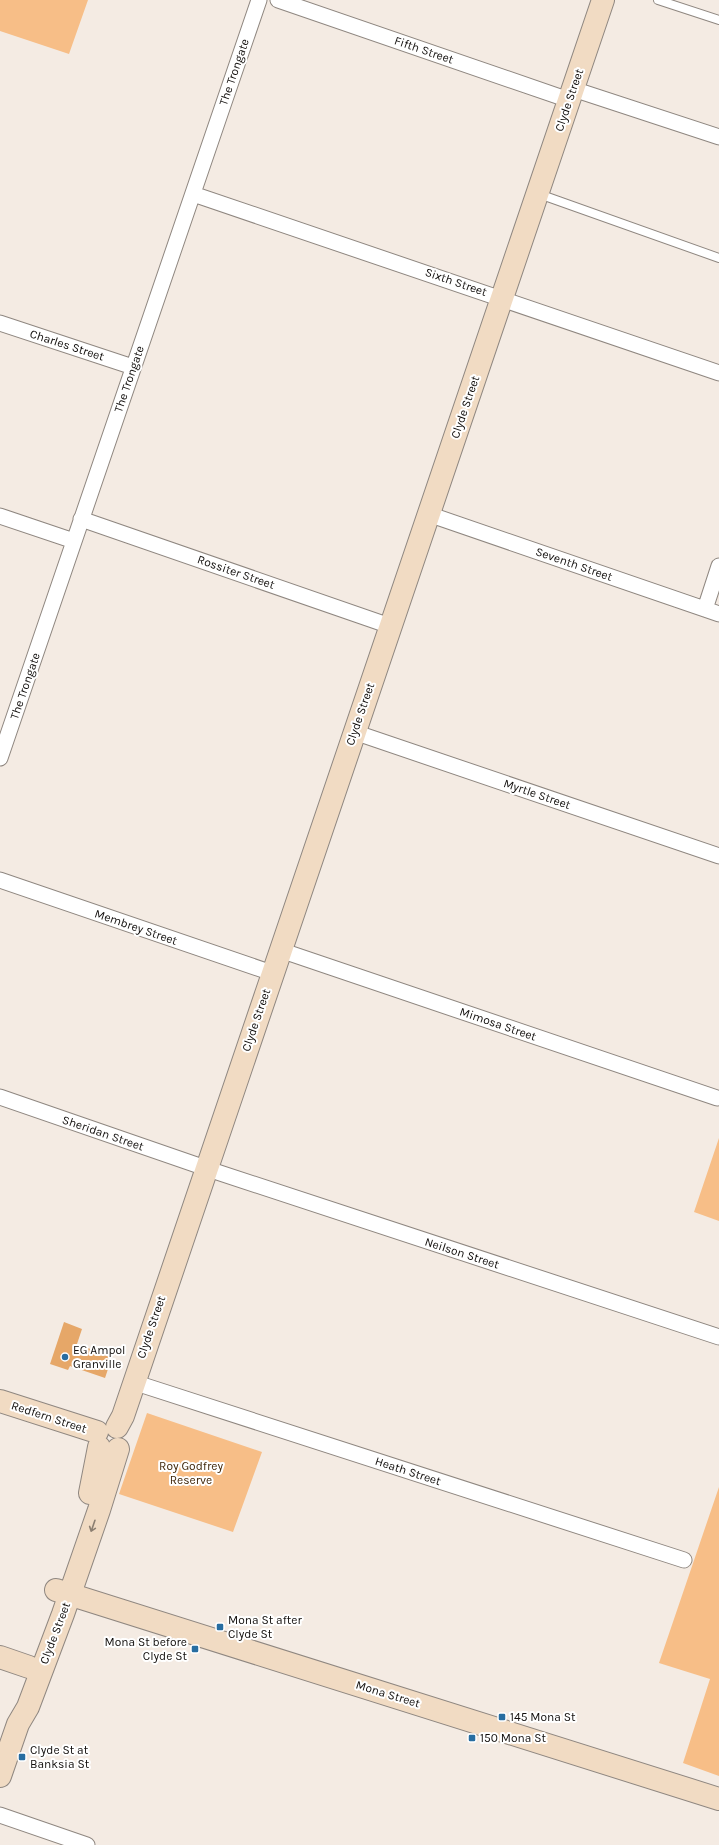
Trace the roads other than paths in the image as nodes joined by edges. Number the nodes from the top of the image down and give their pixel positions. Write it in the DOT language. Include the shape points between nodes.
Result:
graph roads {
  1 [pos="259,0"];
  2 [pos="278,0"];
  3 [pos="603,0"];
  4 [pos="658,0"];
  5 [pos="719,20"];
  6 [pos="571,95"];
  7 [pos="719,138"];
  8 [pos="193,194"];
  9 [pos="537,194"];
  10 [pos="719,258"];
  11 [pos="502,298"];
  12 [pos="0,323"];
  13 [pos="133,367"];
  14 [pos="719,373"];
  15 [pos="428,514"];
  16 [pos="0,516"];
  17 [pos="81,519"];
  18 [pos="74,541"];
  19 [pos="719,566"];
  20 [pos="712,612"];
  21 [pos="390,626"];
  22 [pos="354,732"];
  23 [pos="0,758"];
  24 [pos="719,856"];
  25 [pos="0,880"];
  26 [pos="280,950"];
  27 [pos="272,973"];
  28 [pos="0,1097"];
  29 [pos="717,1098"];
  30 [pos="206,1168"];
  31 [pos="719,1337"];
  32 [pos="133,1382"];
  33 [pos="0,1401"];
  34 [pos="108,1439"];
  35 [pos="684,1560"];
  36 [pos="63,1592"];
  37 [pos="0,1658"];
  38 [pos="29,1667"];
  39 [pos="18,1724"];
  40 [pos="0,1776"];
  41 [pos="719,1799"];
  42 [pos="0,1815"];
  43 [pos="87,1845"];
  1 -- 8 [label="street, The Trongate"];
  2 -- 6 [label="street, Fifth Street"];
  3 -- 6 [label="main road, Clyde Street"];
  4 -- 5 [label="lane"];
  6 -- 7 [label="street, Fifth Street"];
  6 -- 9 [label="main road, Clyde Street"];
  8 -- 11 [label="street, Sixth Street"];
  8 -- 13 [label="street, The Trongate"];
  9 -- 10 [label="lane"];
  9 -- 11 [label="main road, Clyde Street"];
  11 -- 14 [label="street, Sixth Street"];
  11 -- 15 [label="main road, Clyde Street"];
  12 -- 13 [label="street, Charles Street"];
  13 -- 17 [label="street, The Trongate"];
  15 -- 20 [label="street, Seventh Street"];
  15 -- 21 [label="main road, Clyde Street"];
  16 -- 18 [label="street"];
  17 -- 18 [label="street, The Trongate"];
  17 -- 21 [label="street, Rossiter Street"];
  18 -- 23 [label="street, The Trongate"];
  19 -- 20 [label="street"];
  21 -- 22 [label="main road, Clyde Street"];
  22 -- 24 [label="street, Myrtle Street"];
  22 -- 26 [label="main road, Clyde Street"];
  25 -- 27 [label="street, Membrey Street"];
  26 -- 27 [label="main road, Clyde Street"];
  26 -- 29 [label="street, Mimosa Street"];
  27 -- 30 [label="main road, Clyde Street"];
  28 -- 30 [label="street, Sheridan Street"];
  30 -- 31 [label="street, Neilson Street"];
  30 -- 32 [label="main road, Clyde Street"];
  32 -- 34 [label="main road, Clyde Street" via="123,1416"];
  32 -- 35 [label="street, Heath Street"];
  33 -- 34 [label="main road, Redfern Street"];
  34 -- 36 [label="main road, Clyde Street"];
  36 -- 38 [label="main road, Clyde Street"];
  36 -- 39 [label="main road, Clyde Street" via="28,1707"];
  36 -- 41 [label="main road, Mona Street"];
  37 -- 38 [label="main road"];
  38 -- 39 [label="main road, Clyde Street" via="17,1704"];
  39 -- 40 [label="main road, Clyde Street"];
  42 -- 43 [label="street"];
}
